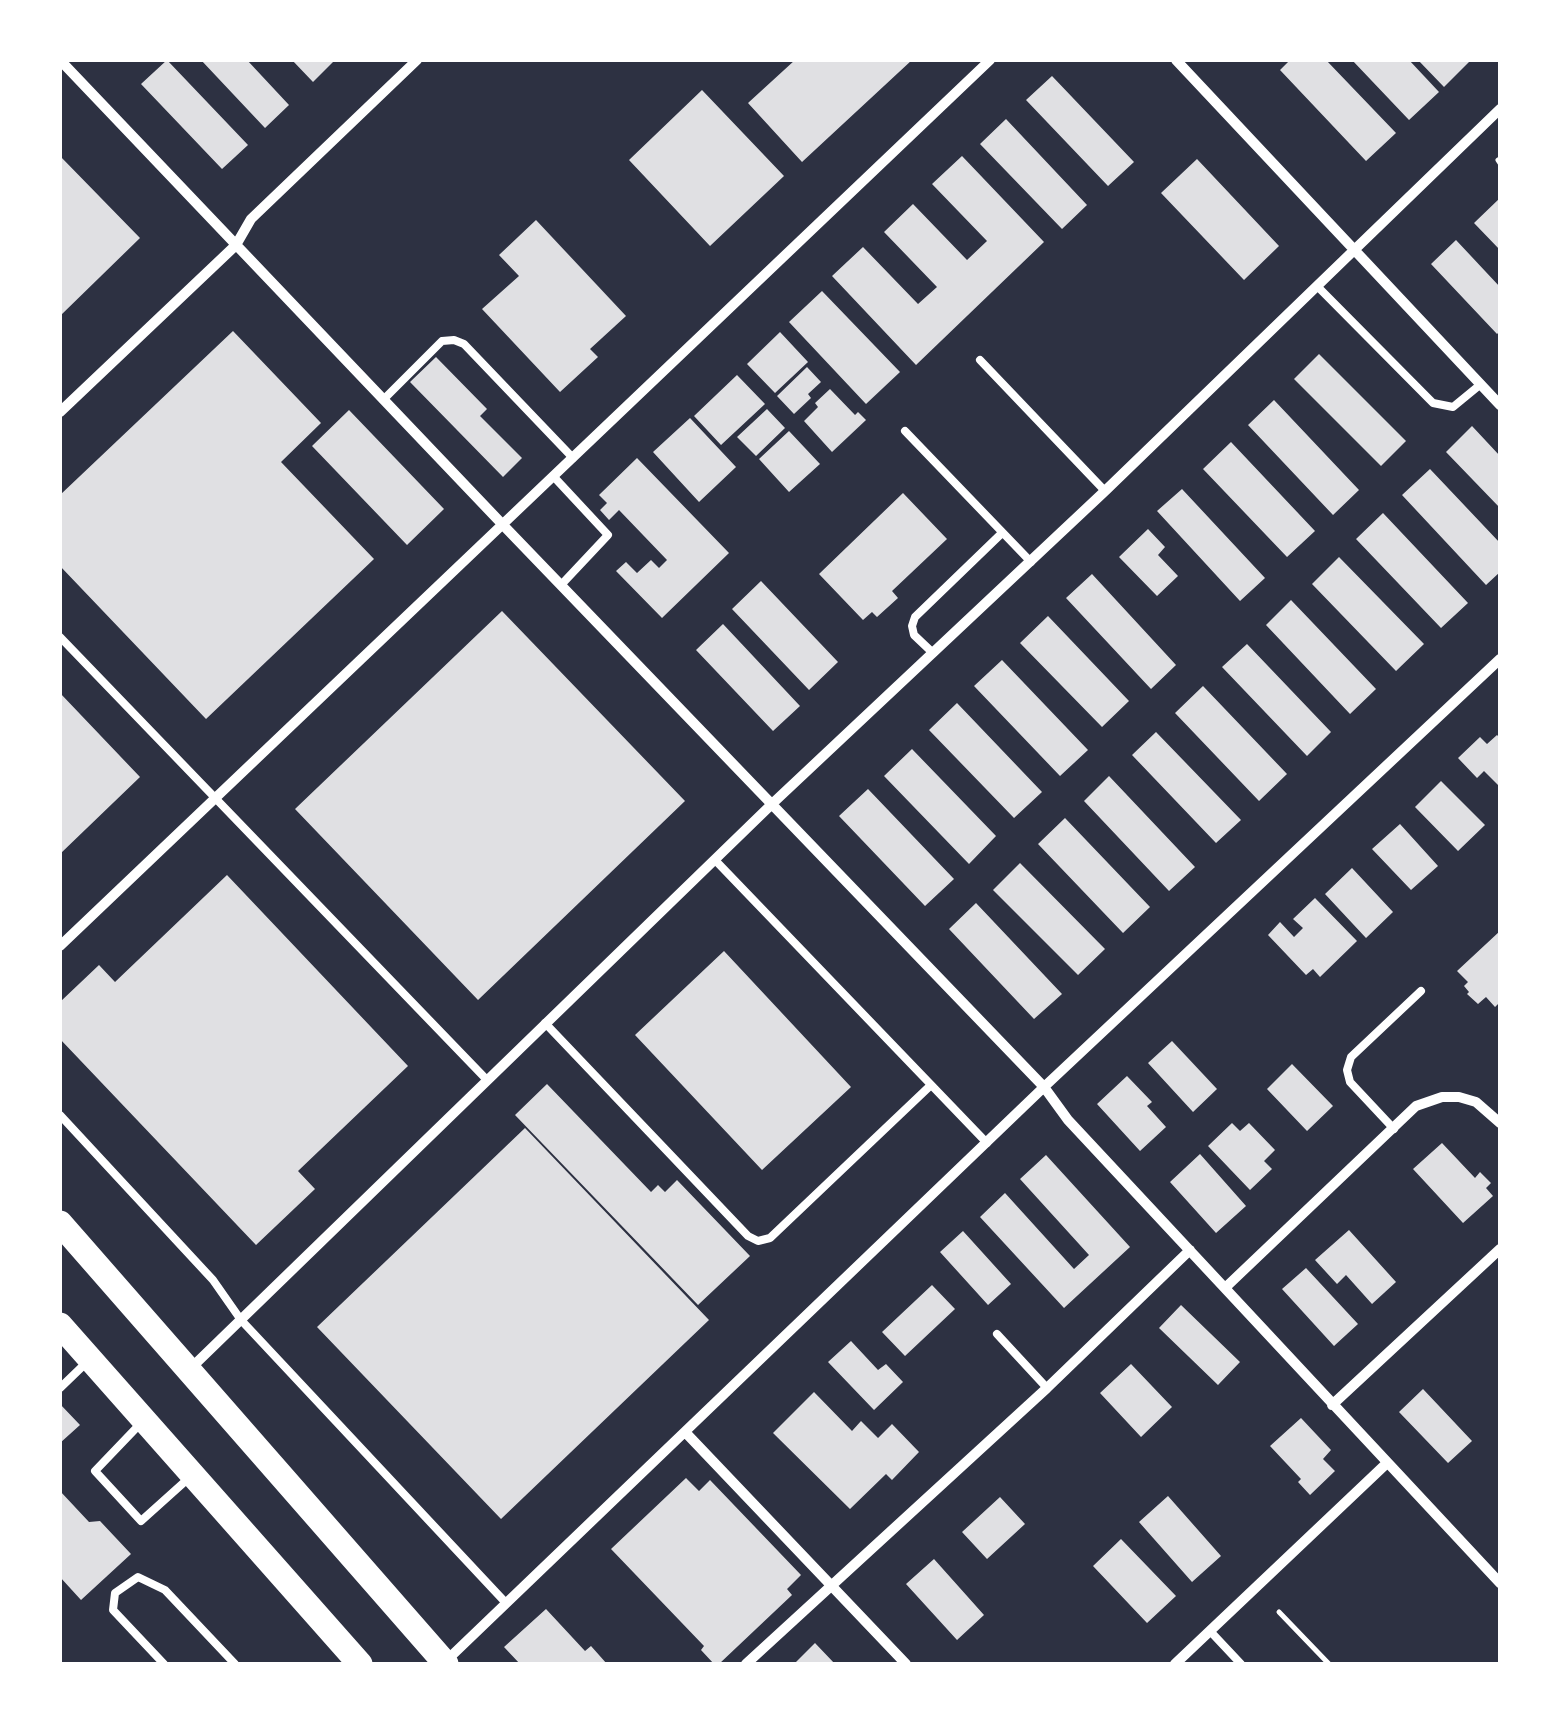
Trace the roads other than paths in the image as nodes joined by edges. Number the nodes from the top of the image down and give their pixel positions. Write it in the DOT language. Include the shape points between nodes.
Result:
graph roads {
  1 [pos="60,60"];
  2 [pos="418,60"];
  3 [pos="990,60"];
  4 [pos="1176,60"];
  5 [pos="1500,109"];
  6 [pos="236,245"];
  7 [pos="1355,249"];
  8 [pos="1317,286"];
  9 [pos="980,360"];
  10 [pos="1481,384"];
  11 [pos="383,400"];
  12 [pos="1500,405"];
  13 [pos="60,412"];
  14 [pos="905,431"];
  15 [pos="573,458"];
  16 [pos="554,477"];
  17 [pos="1105,491"];
  18 [pos="503,525"];
  19 [pos="1002,533"];
  20 [pos="1030,562"];
  21 [pos="561,584"];
  22 [pos="60,637"];
  23 [pos="933,654"];
  24 [pos="1500,660"];
  25 [pos="214,796"];
  26 [pos="773,803"];
  27 [pos="715,860"];
  28 [pos="60,946"];
  29 [pos="1421,992"];
  30 [pos="545,1022"];
  31 [pos="487,1080"];
  32 [pos="931,1085"];
  33 [pos="1044,1087"];
  34 [pos="60,1115"];
  35 [pos="1500,1122"];
  36 [pos="1394,1129"];
  37 [pos="987,1144"];
  38 [pos="60,1223"];
  39 [pos="60,1244"];
  40 [pos="1190,1250"];
  41 [pos="1500,1251"];
  42 [pos="93,1260"];
  43 [pos="1226,1288"];
  44 [pos="241,1320"];
  45 [pos="60,1325"];
  46 [pos="997,1334"];
  47 [pos="90,1359"];
  48 [pos="189,1370"];
  49 [pos="60,1388"];
  50 [pos="1047,1388"];
  51 [pos="1332,1405"];
  52 [pos="144,1420"];
  53 [pos="686,1433"];
  54 [pos="1386,1463"];
  55 [pos="192,1475"];
  56 [pos="1500,1583"];
  57 [pos="832,1585"];
  58 [pos="506,1603"];
  59 [pos="1210,1631"];
  60 [pos="445,1663"];
  61 [pos="164,1664"];
  62 [pos="235,1664"];
  63 [pos="360,1664"];
  64 [pos="746,1664"];
  65 [pos="906,1664"];
  66 [pos="1175,1664"];
  67 [pos="1241,1664"];
  1 -- 6 [label="street"];
  2 -- 6 [label="street" via="250,219"];
  3 -- 15 [label="street"];
  4 -- 7 [label="street"];
  5 -- 7 [label="street"];
  6 -- 11 [label="street"];
  6 -- 13 [label="street"];
  7 -- 8 [label="street"];
  7 -- 10 [label="street"];
  8 -- 10 [label="lane" via="1433,403 1453,407"];
  8 -- 17 [label="street"];
  9 -- 17 [label="lane"];
  10 -- 12 [label="street"];
  11 -- 15 [label="lane" via="442,341 454,340"];
  11 -- 18 [label="street"];
  14 -- 19 [label="lane"];
  15 -- 16 [label="street"];
  16 -- 18 [label="street"];
  16 -- 21 [label="lane" via="608,536"];
  17 -- 20 [label="street"];
  18 -- 21 [label="street"];
  18 -- 25 [label="street"];
  19 -- 20 [label="lane"];
  19 -- 23 [label="lane" via="915,617 914,635"];
  20 -- 23 [label="street"];
  21 -- 26 [label="street"];
  22 -- 25 [label="lane"];
  23 -- 26 [label="street"];
  24 -- 33 [label="street"];
  25 -- 28 [label="street"];
  25 -- 31 [label="lane"];
  26 -- 27 [label="street"];
  26 -- 33 [label="street"];
  27 -- 30 [label="street"];
  27 -- 32 [label="lane"];
  29 -- 36 [label="lane" via="1351,1057 1346,1070"];
  30 -- 31 [label="street"];
  30 -- 32 [label="lane" via="758,1241 770,1238"];
  31 -- 44 [label="street"];
  32 -- 37 [label="lane"];
  33 -- 37 [label="street"];
  33 -- 40 [label="street"];
  34 -- 44 [label="lane" via="213,1280"];
  35 -- 36 [label="street" via="1476,1102 1442,1097 1416,1106"];
  36 -- 43 [label="street"];
  37 -- 53 [label="street"];
  38 -- 42 [label="main road"];
  39 -- 42 [label="main road"];
  40 -- 43 [label="street"];
  40 -- 50 [label="street"];
  41 -- 51 [label="street"];
  42 -- 48 [label="main road"];
  43 -- 51 [label="street"];
  44 -- 48 [label="street"];
  44 -- 58 [label="lane"];
  45 -- 47 [label="main road"];
  46 -- 50 [label="lane"];
  47 -- 49 [label="lane"];
  47 -- 52 [label="main road"];
  48 -- 60 [label="main road"];
  50 -- 57 [label="street"];
  51 -- 54 [label="street"];
  52 -- 55 [label="main road"];
  52 -- 55 [label="lane" via="94,1471 141,1521"];
  53 -- 57 [label="street"];
  53 -- 58 [label="street"];
  54 -- 56 [label="street"];
  54 -- 59 [label="street"];
  55 -- 63 [label="main road"];
  57 -- 64 [label="street"];
  57 -- 65 [label="street"];
  58 -- 60 [label="street"];
  59 -- 66 [label="street"];
  59 -- 67 [label="lane"];
  61 -- 62 [label="lane" via="113,1610 115,1593 138,1577 165,1590"];
}
